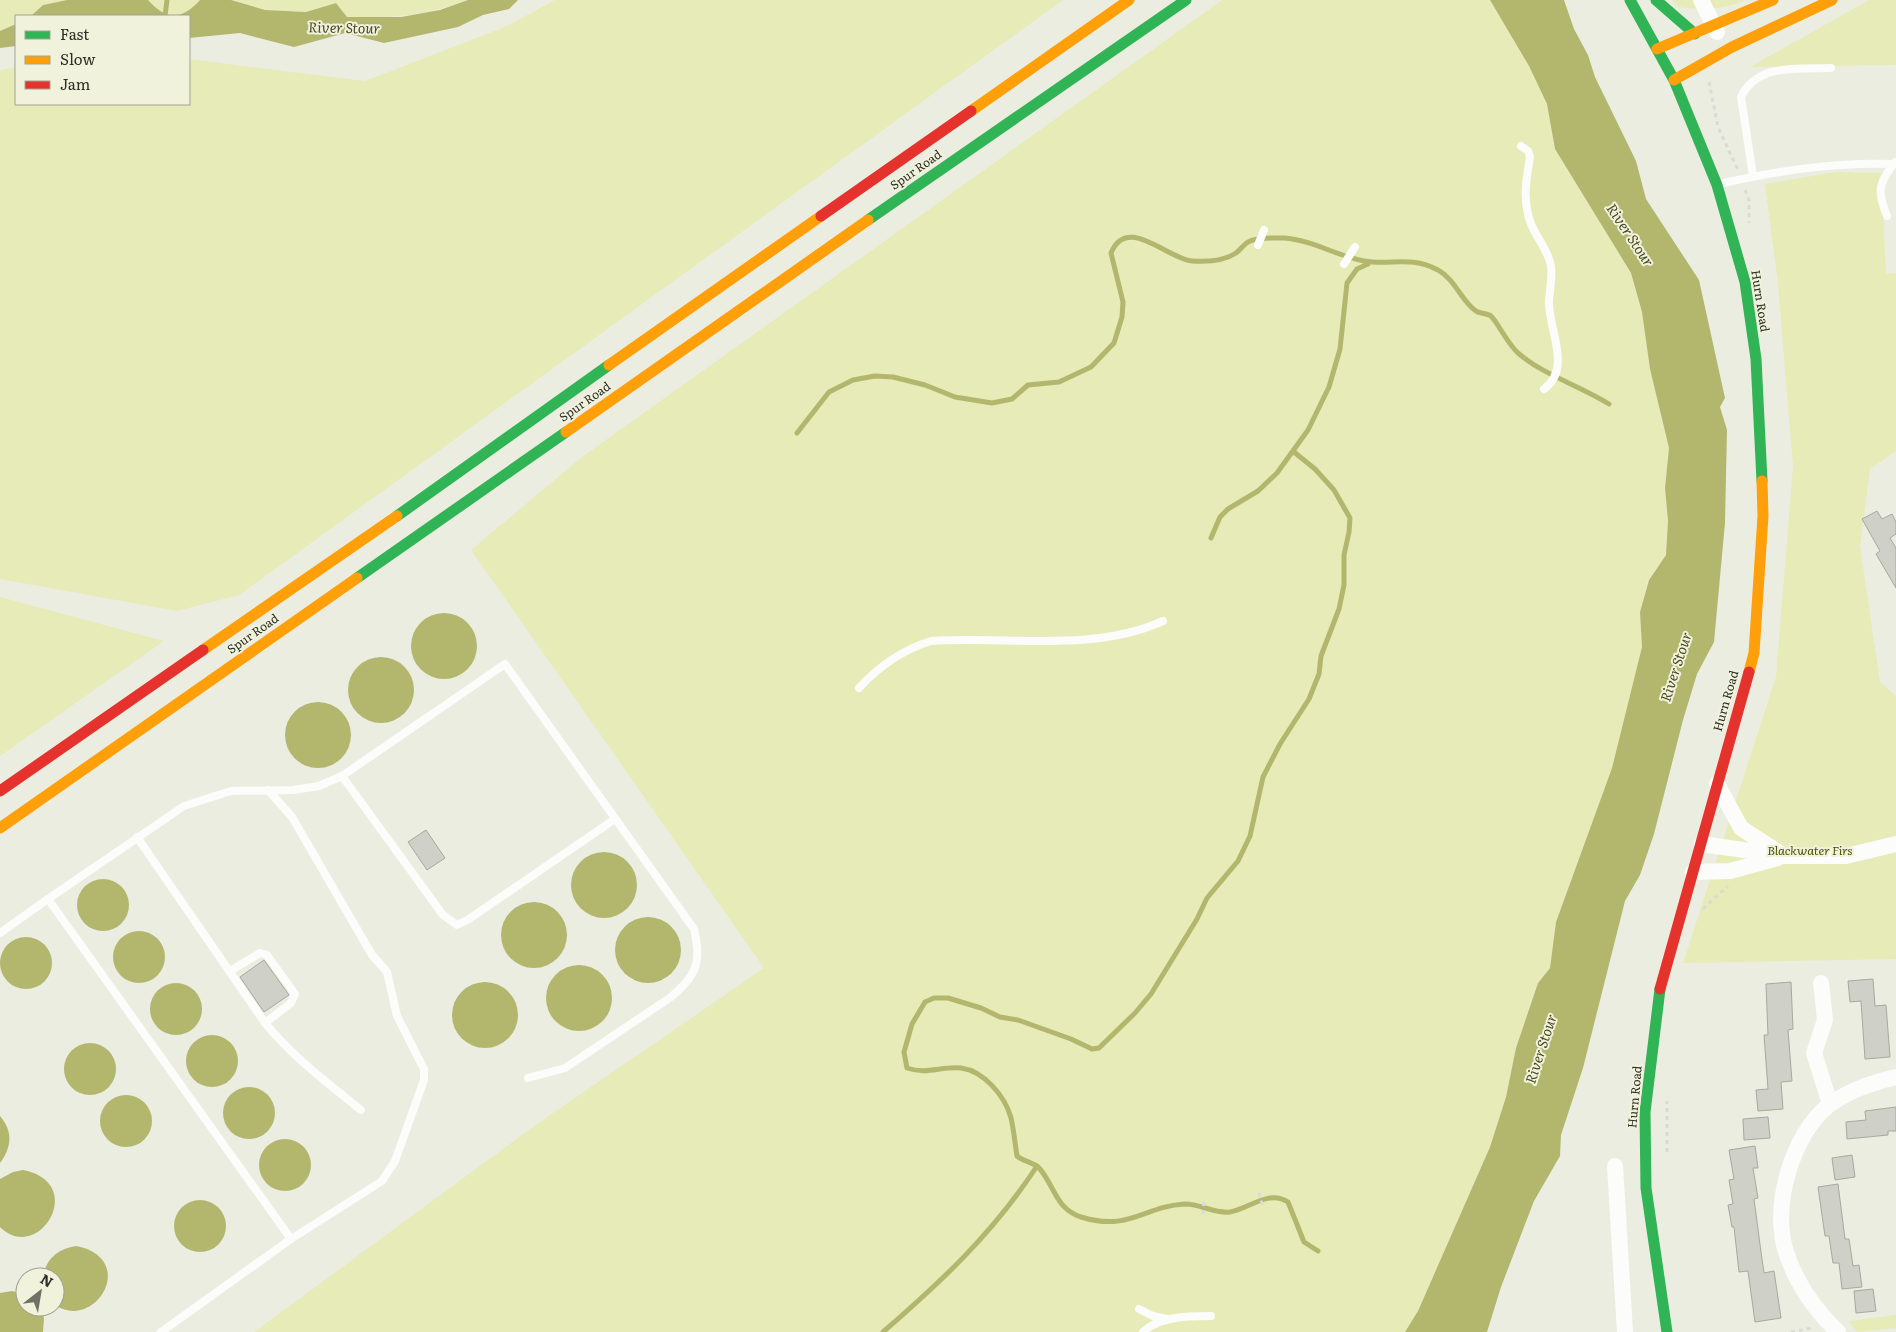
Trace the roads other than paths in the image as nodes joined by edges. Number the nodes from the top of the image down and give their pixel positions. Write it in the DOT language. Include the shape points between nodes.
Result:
graph roads {
  1 [pos="1129,0"];
  2 [pos="1186,0"];
  3 [pos="1630,0"];
  4 [pos="1656,0"];
  5 [pos="1701,0"];
  6 [pos="1773,0"];
  7 [pos="1832,0"];
  8 [pos="1714,26"];
  9 [pos="1695,34"];
  10 [pos="1657,49"];
  11 [pos="1726,49"];
  12 [pos="1831,68"];
  13 [pos="1674,80"];
  14 [pos="1522,146"];
  15 [pos="1894,162"];
  16 [pos="1753,176"];
  17 [pos="1717,185"];
  18 [pos="1887,216"];
  19 [pos="1264,230"];
  20 [pos="1258,245"];
  21 [pos="1355,247"];
  22 [pos="1344,264"];
  23 [pos="1544,389"];
  24 [pos="1163,621"];
  25 [pos="859,688"];
  26 [pos="342,776"];
  27 [pos="1717,784"];
  28 [pos="268,790"];
  29 [pos="0,791"];
  30 [pos="615,819"];
  31 [pos="0,829"];
  32 [pos="137,837"];
  33 [pos="1702,844"];
  34 [pos="1896,844"];
  35 [pos="1785,856"];
  36 [pos="1693,872"];
  37 [pos="48,899"];
  38 [pos="0,933"];
  39 [pos="230,971"];
  40 [pos="1821,983"];
  41 [pos="265,1023"];
  42 [pos="1896,1077"];
  43 [pos="528,1078"];
  44 [pos="1830,1104"];
  45 [pos="361,1110"];
  46 [pos="1615,1166"];
  47 [pos="291,1239"];
  48 [pos="1139,1309"];
  49 [pos="1211,1316"];
  50 [pos="1169,1319"];
  51 [pos="161,1332"];
  52 [pos="1142,1332"];
  53 [pos="1624,1332"];
  54 [pos="1667,1332"];
  55 [pos="1838,1332"];
  1 -- 29 [label="main road, Spur Road" via="504,442"];
  2 -- 31 [label="main road, Spur Road"];
  3 -- 10 [label="main road, Hurn Road"];
  4 -- 9 [label="main road"];
  5 -- 8 [label="street"];
  6 -- 8 [label="main road"];
  7 -- 11 [label="main road"];
  8 -- 9 [label="main road"];
  8 -- 11 [label="street"];
  9 -- 10 [label="main road"];
  10 -- 13 [label="main road, Hurn Road"];
  11 -- 13 [label="main road"];
  12 -- 16 [label="lane" via="1782,70 1760,75 1745,90 1741,97"];
  13 -- 17 [label="main road, Hurn Road"];
  14 -- 23 [label="lane" via="1530,157 1525,196 1530,222 1551,263 1549,316 1558,352 1552,381"];
  15 -- 16 [label="lane" via="1842,163"];
  15 -- 18 [label="lane" via="1880,187 1880,199"];
  16 -- 17 [label="lane"];
  17 -- 27 [label="main road, Hurn Road" via="1745,282 1758,388 1764,516 1754,652"];
  19 -- 20 [label="lane"];
  21 -- 22 [label="lane"];
  24 -- 25 [label="lane" via="1111,637 931,641 904,651 881,666"];
  26 -- 28 [label="lane" via="319,786"];
  26 -- 30 [label="lane" via="443,915 457,925 469,920"];
  26 -- 30 [label="lane" via="505,664"];
  27 -- 33 [label="main road, Hurn Road"];
  27 -- 35 [label="street" via="1741,828"];
  28 -- 32 [label="lane" via="231,791 184,806"];
  28 -- 47 [label="lane" via="292,816 372,955 388,972 397,1016 424,1068 424,1080 396,1161 382,1180"];
  30 -- 43 [label="lane" via="694,929 699,950 695,969 688,984 671,997 564,1068"];
  32 -- 37 [label="lane"];
  32 -- 39 [label="lane"];
  33 -- 35 [label="street"];
  33 -- 36 [label="main road, Hurn Road"];
  34 -- 35 [label="street" via="1846,856"];
  35 -- 36 [label="street" via="1730,871"];
  36 -- 54 [label="main road, Hurn Road" via="1659,994 1645,1112 1646,1188"];
  37 -- 38 [label="lane"];
  37 -- 47 [label="lane"];
  39 -- 41 [label="lane"];
  39 -- 41 [label="lane" via="260,953 267,954 295,994 291,1003"];
  40 -- 44 [label="street" via="1825,1020 1814,1053"];
  41 -- 45 [label="lane" via="299,1061"];
  42 -- 44 [label="street" via="1870,1084"];
  44 -- 55 [label="street" via="1808,1129 1788,1171 1781,1221 1786,1252 1796,1277"];
  46 -- 53 [label="street"];
  47 -- 51 [label="lane"];
  48 -- 50 [label="lane"];
  49 -- 50 [label="lane"];
  50 -- 52 [label="lane"];
}
